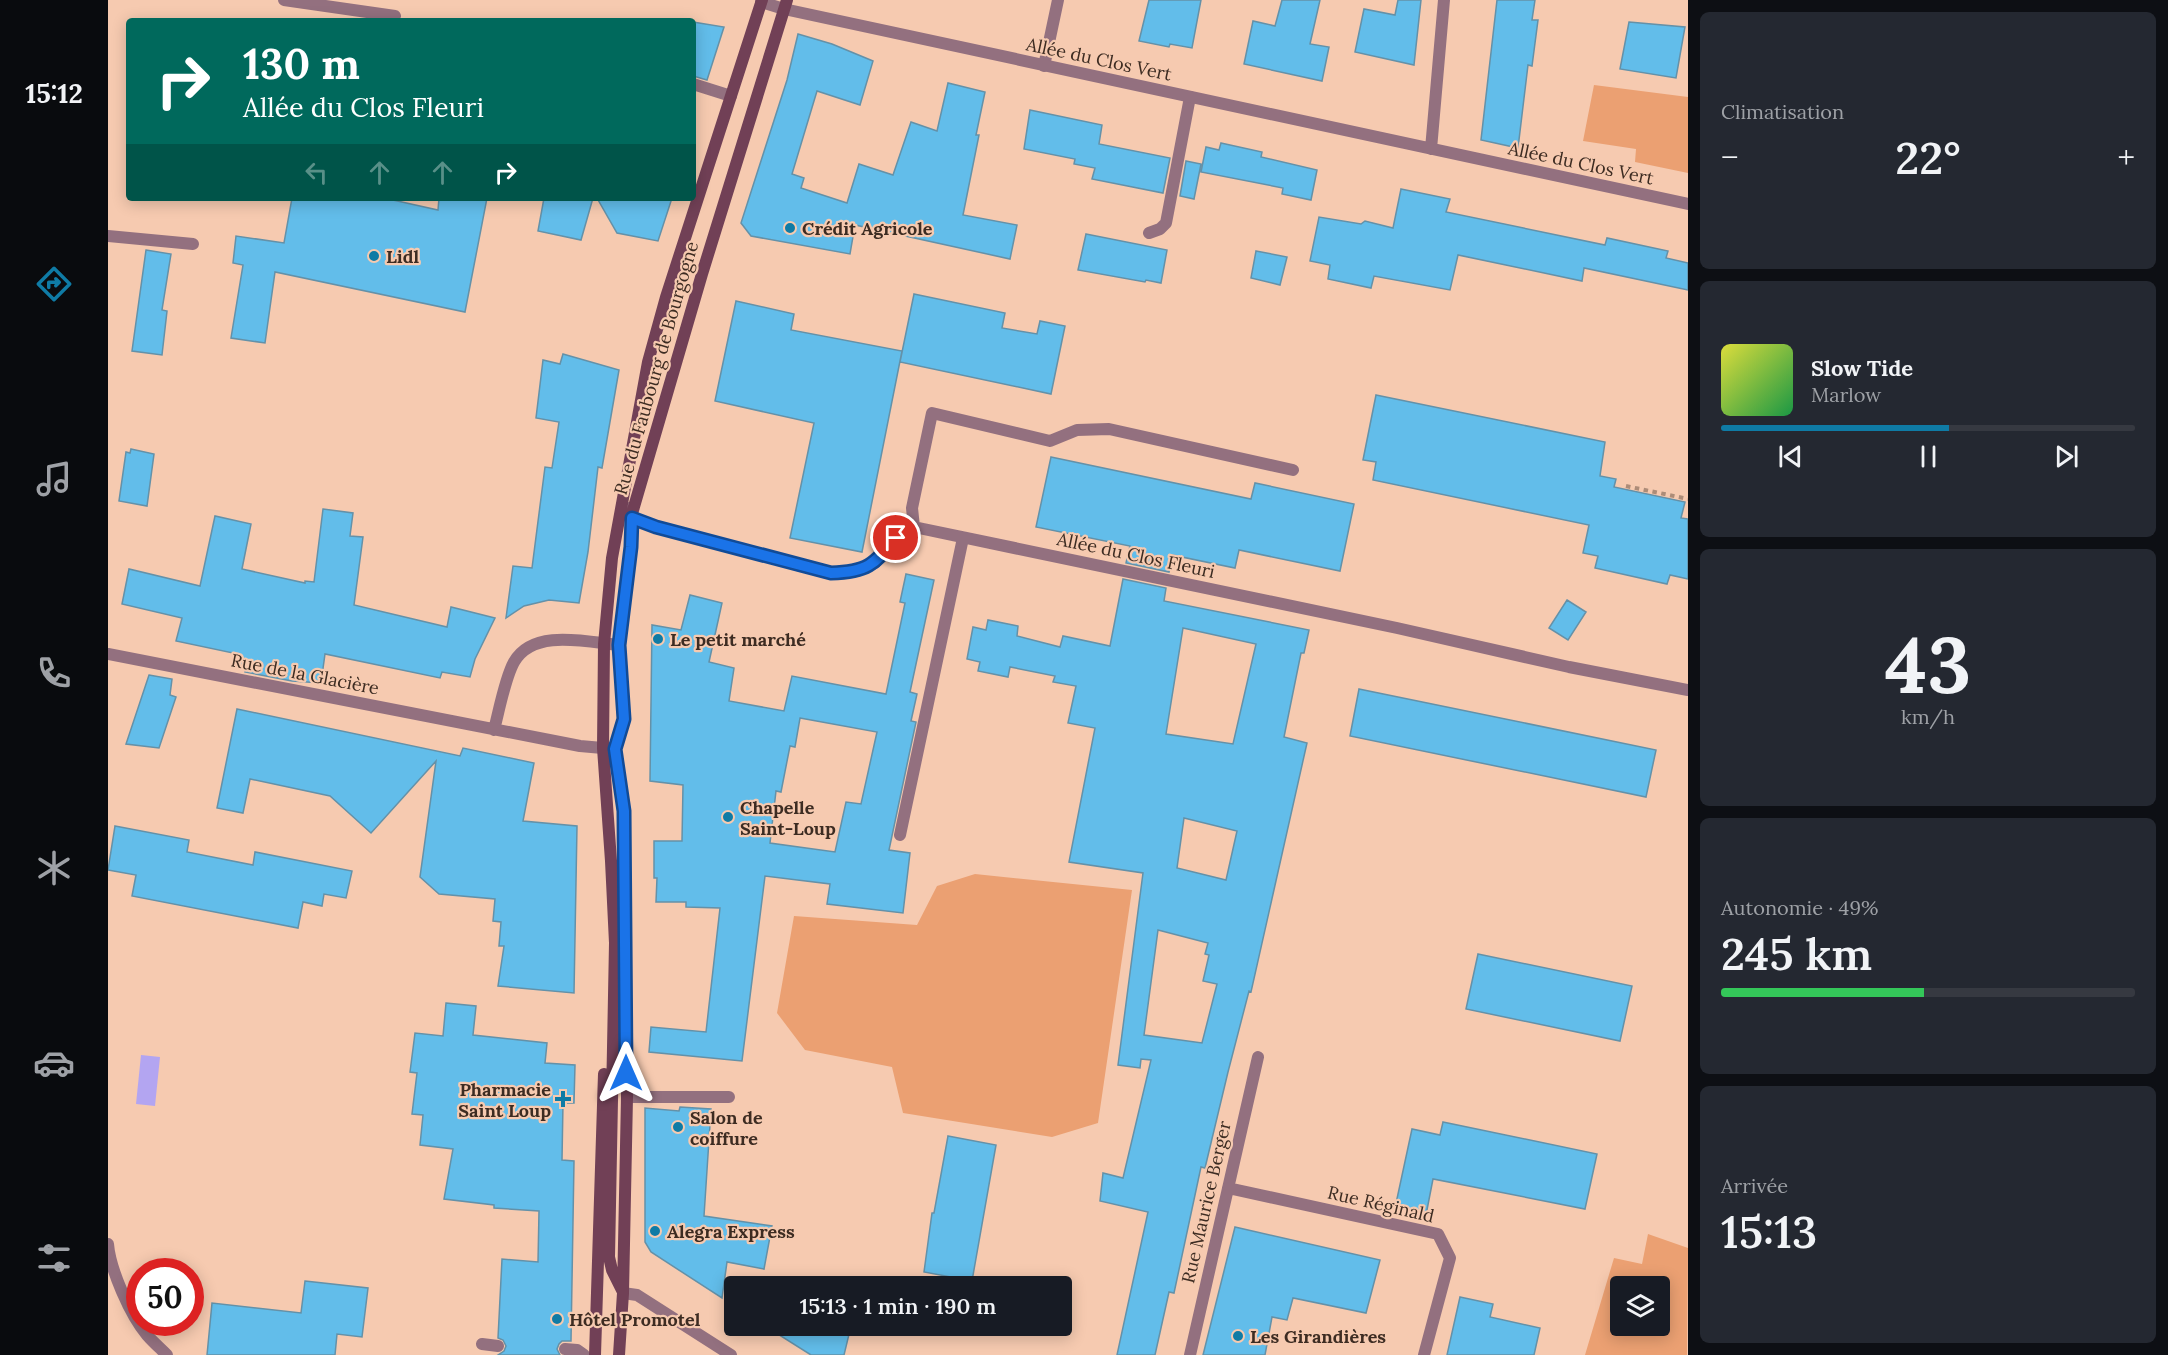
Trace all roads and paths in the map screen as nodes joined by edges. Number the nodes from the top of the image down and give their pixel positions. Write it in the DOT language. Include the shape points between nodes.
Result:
graph roads {
  1 [pos="284,0"];
  2 [pos="1058,0"];
  3 [pos="1444,0"];
  4 [pos="761,1"];
  5 [pos="786,4"];
  6 [pos="395,16"];
  7 [pos="1044,66"];
  8 [pos="696,85"];
  9 [pos="731,96"];
  10 [pos="1190,97"];
  11 [pos="1431,149"];
  12 [pos="1688,204"];
  13 [pos="1149,233"];
  14 [pos="108,236"];
  15 [pos="193,244"];
  16 [pos="1293,470"];
  17 [pos="625,482"];
  18 [pos="1626,486"];
  19 [pos="1688,499"];
  20 [pos="632,518"];
  21 [pos="914,526"];
  22 [pos="963,538"];
  23 [pos="604,644"];
  24 [pos="619,645"];
  25 [pos="108,654"];
  26 [pos="1688,690"];
  27 [pos="494,730"];
  28 [pos="609,748"];
  29 [pos="900,835"];
  30 [pos="611,861"];
  31 [pos="1258,1057"];
  32 [pos="627,1096"];
  33 [pos="729,1097"];
  34 [pos="1228,1188"];
  35 [pos="108,1244"];
  36 [pos="624,1293"];
  37 [pos="482,1344"];
  38 [pos="498,1346"];
  39 [pos="566,1349"];
  40 [pos="168,1355"];
  41 [pos="584,1355"];
  42 [pos="595,1355"];
  43 [pos="620,1355"];
  44 [pos="731,1355"];
  45 [pos="1190,1355"];
  46 [pos="1424,1355"];
  1 -- 6 [label="street"];
  2 -- 7 [label="street"];
  3 -- 11 [label="street"];
  4 -- 5 [label="street, Allée du Clos Vert"];
  4 -- 9 [label="main road, Rue du Faubourg de Bourgogne"];
  5 -- 7 [label="street, Allée du Clos Vert"];
  5 -- 20 [label="main road, Rue du Faubourg de Bourgogne"];
  7 -- 10 [label="street, Allée du Clos Vert"];
  8 -- 9 [label="street"];
  9 -- 17 [label="main road, Rue du Faubourg de Bourgogne" via="648,362"];
  10 -- 11 [label="street, Allée du Clos Vert"];
  10 -- 13 [label="street" via="1166,223"];
  11 -- 12 [label="street, Allée du Clos Vert"];
  14 -- 15 [label="street"];
  16 -- 21 [label="street" via="1109,429 1077,430 1050,441 932,413 912,508"];
  17 -- 20 [label="street"];
  17 -- 23 [label="main road, Rue du Faubourg de Bourgogne" via="612,558"];
  18 -- 19 [label="path"];
  20 -- 21 [label="street" via="831,573 853,572 875,563 896,538"];
  20 -- 24 [label="main road, Rue du Faubourg de Bourgogne"];
  21 -- 22 [label="street, Allée du Clos Fleuri"];
  22 -- 26 [label="street, Allée du Clos Fleuri"];
  22 -- 29 [label="street"];
  23 -- 24 [label="street"];
  23 -- 27 [label="street" via="544,640 522,651 513,662"];
  23 -- 28 [label="main road, Rue du Faubourg de Bourgogne"];
  24 -- 28 [label="main road, Rue du Faubourg de Bourgogne" via="624,719"];
  25 -- 27 [label="street, Rue de la Glacière"];
  27 -- 28 [label="street, Rue de la Glacière"];
  28 -- 30 [label="main road, Rue du Faubourg de Bourgogne"];
  28 -- 32 [label="main road, Rue du Faubourg de Bourgogne" via="624,811"];
  30 -- 36 [label="main road, Rue du Faubourg de Bourgogne" via="615,943 609,1257"];
  30 -- 42 [label="main road, Rue du Faubourg de Bourgogne"];
  31 -- 34 [label="street, Rue Maurice Berger"];
  32 -- 33 [label="street"];
  32 -- 36 [label="main road, Rue du Faubourg de Bourgogne"];
  34 -- 45 [label="street, Rue Maurice Berger"];
  34 -- 46 [label="street, Rue Réginald" via="1438,1234 1450,1258"];
  35 -- 40 [label="street" via="129,1305 146,1335"];
  36 -- 43 [label="main road, Rue du Faubourg de Bourgogne"];
  36 -- 44 [label="street" via="637,1295"];
  37 -- 38 [label="street"];
  39 -- 41 [label="street"];
}
